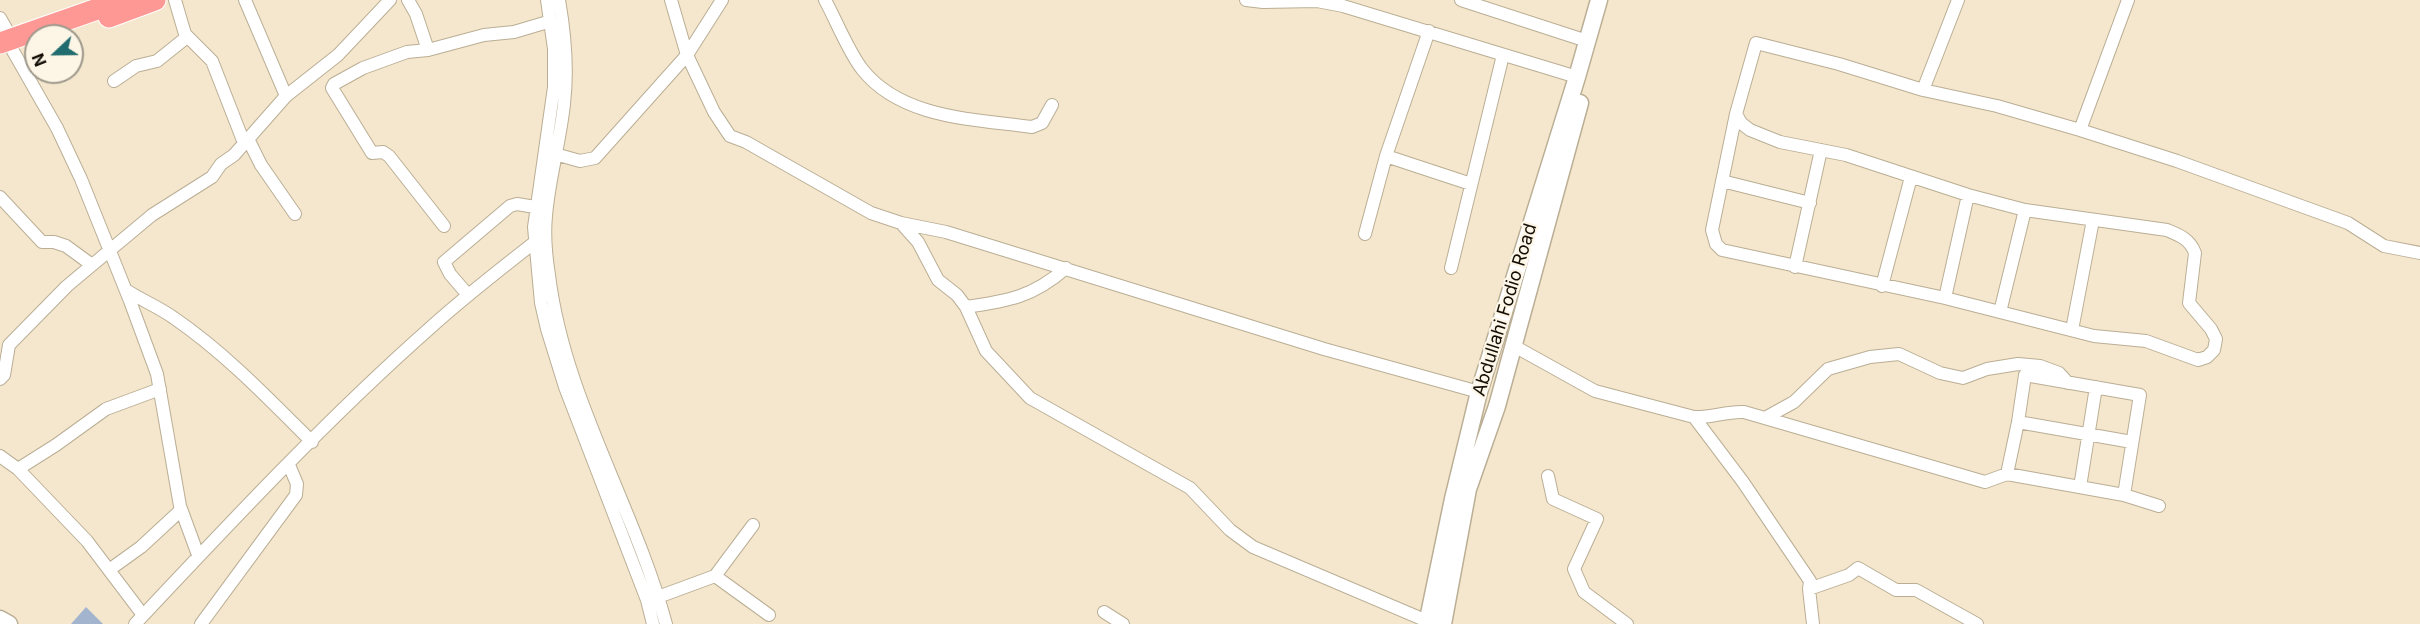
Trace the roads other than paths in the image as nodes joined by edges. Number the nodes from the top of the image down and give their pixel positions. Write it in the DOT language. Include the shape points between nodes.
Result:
graph roads {
  1 [pos="155,0"];
  2 [pos="175,0"];
  3 [pos="245,0"];
  4 [pos="390,0"];
  5 [pos="408,0"];
  6 [pos="547,0"];
  7 [pos="559,0"];
  8 [pos="671,0"];
  9 [pos="723,0"];
  10 [pos="825,0"];
  11 [pos="1246,0"];
  12 [pos="1461,0"];
  13 [pos="1599,0"];
  14 [pos="1609,0"];
  15 [pos="1958,0"];
  16 [pos="2128,0"];
  17 [pos="110,2"];
  18 [pos="0,18"];
  19 [pos="551,21"];
  20 [pos="84,26"];
  21 [pos="1429,31"];
  22 [pos="188,37"];
  23 [pos="1587,40"];
  24 [pos="24,45"];
  25 [pos="6,47"];
  26 [pos="428,50"];
  27 [pos="687,55"];
  28 [pos="1503,55"];
  29 [pos="1577,77"];
  30 [pos="114,81"];
  31 [pos="1923,90"];
  32 [pos="286,96"];
  33 [pos="1052,105"];
  34 [pos="1736,114"];
  35 [pos="2080,130"];
  36 [pos="246,141"];
  37 [pos="1821,150"];
  38 [pos="555,154"];
  39 [pos="1386,156"];
  40 [pos="1911,177"];
  41 [pos="1722,182"];
  42 [pos="1471,184"];
  43 [pos="1968,195"];
  44 [pos="0,197"];
  45 [pos="1810,203"];
  46 [pos="535,207"];
  47 [pos="2025,210"];
  48 [pos="295,214"];
  49 [pos="2092,220"];
  50 [pos="901,223"];
  51 [pos="444,226"];
  52 [pos="1365,234"];
  53 [pos="535,242"];
  54 [pos="109,250"];
  55 [pos="2420,253"];
  56 [pos="92,265"];
  57 [pos="1795,267"];
  58 [pos="1066,268"];
  59 [pos="1450,268"];
  60 [pos="1882,286"];
  61 [pos="126,290"];
  62 [pos="468,295"];
  63 [pos="1945,298"];
  64 [pos="966,307"];
  65 [pos="2000,312"];
  66 [pos="2072,330"];
  67 [pos="1514,346"];
  68 [pos="0,379"];
  69 [pos="2068,383"];
  70 [pos="2096,387"];
  71 [pos="160,389"];
  72 [pos="1479,392"];
  73 [pos="1694,417"];
  74 [pos="1765,418"];
  75 [pos="2018,422"];
  76 [pos="2089,434"];
  77 [pos="312,442"];
  78 [pos="2132,442"];
  79 [pos="0,456"];
  80 [pos="289,465"];
  81 [pos="18,469"];
  82 [pos="2007,474"];
  83 [pos="1548,476"];
  84 [pos="2080,487"];
  85 [pos="2124,495"];
  86 [pos="2159,506"];
  87 [pos="181,510"];
  88 [pos="753,525"];
  89 [pos="198,555"];
  90 [pos="110,570"];
  91 [pos="715,576"];
  92 [pos="1809,589"];
  93 [pos="658,597"];
  94 [pos="1104,612"];
  95 [pos="769,615"];
  96 [pos="0,619"];
  97 [pos="139,620"];
  98 [pos="1432,623"];
  99 [pos="9,624"];
  100 [pos="201,624"];
  101 [pos="653,624"];
  102 [pos="666,624"];
  103 [pos="1123,624"];
  104 [pos="1627,624"];
  105 [pos="1813,624"];
  106 [pos="1977,624"];
  1 -- 20 [label="highway"];
  2 -- 22 [label="street" via="181,27"];
  3 -- 32 [label="street"];
  4 -- 32 [label="street" via="338,55"];
  5 -- 26 [label="street"];
  6 -- 19 [label="street"];
  7 -- 38 [label="street" via="565,88"];
  8 -- 27 [label="street"];
  9 -- 27 [label="street"];
  10 -- 33 [label="street" via="862,69 897,98 935,113 1032,127 1042,123"];
  11 -- 21 [label="street" via="1317,1"];
  12 -- 23 [label="street"];
  13 -- 23 [label="main road, Abdullahi Fodio Road"];
  14 -- 67 [label="main road, Abdullahi Fodio Road"];
  15 -- 31 [label="street"];
  16 -- 35 [label="street"];
  17 -- 25 [label="highway"];
  18 -- 25 [label="street"];
  19 -- 26 [label="street"];
  19 -- 46 [label="street" via="554,87"];
  21 -- 28 [label="street"];
  21 -- 39 [label="street"];
  22 -- 30 [label="street" via="157,61 136,66"];
  22 -- 36 [label="street" via="212,61"];
  23 -- 29 [label="main road, Abdullahi Fodio Road"];
  24 -- 25 [label="highway"];
  25 -- 54 [label="street" via="57,128"];
  26 -- 51 [label="street" via="407,52 363,68 332,88 372,153 389,156"];
  27 -- 38 [label="street" via="595,158 580,161"];
  27 -- 50 [label="street" via="730,136 871,213"];
  28 -- 29 [label="street"];
  28 -- 42 [label="street"];
  29 -- 72 [label="main road, Abdullahi Fodio Road"];
  31 -- 34 [label="street" via="1756,43"];
  31 -- 35 [label="street"];
  32 -- 36 [label="street"];
  34 -- 37 [label="street" via="1750,130 1780,142"];
  34 -- 41 [label="street"];
  35 -- 55 [label="street" via="2348,223 2384,246"];
  36 -- 48 [label="street"];
  36 -- 54 [label="street" via="212,177 152,215"];
  37 -- 40 [label="street"];
  37 -- 45 [label="street"];
  38 -- 93 [label="street" via="545,227 548,274 558,326"];
  39 -- 42 [label="street"];
  39 -- 52 [label="street"];
  40 -- 43 [label="street"];
  40 -- 60 [label="street"];
  41 -- 45 [label="street"];
  41 -- 57 [label="street" via="1713,230 1719,247 1726,252"];
  42 -- 59 [label="street"];
  43 -- 47 [label="street"];
  43 -- 63 [label="street"];
  44 -- 56 [label="street" via="42,242 66,246"];
  45 -- 57 [label="street"];
  46 -- 53 [label="street"];
  46 -- 62 [label="street" via="510,206 444,262"];
  47 -- 49 [label="street"];
  47 -- 65 [label="street"];
  49 -- 66 [label="street"];
  49 -- 66 [label="street" via="2167,230 2188,241 2195,253 2189,303 2216,339 2214,350 2198,360 2146,342"];
  50 -- 58 [label="street"];
  50 -- 64 [label="street" via="918,242 938,280"];
  53 -- 62 [label="street"];
  53 -- 101 [label="street" via="542,303 554,354"];
  54 -- 56 [label="street"];
  54 -- 61 [label="street"];
  56 -- 68 [label="street" via="9,345"];
  57 -- 60 [label="street"];
  58 -- 64 [label="street" via="1047,285 1008,301"];
  58 -- 72 [label="street" via="1324,349"];
  60 -- 63 [label="street"];
  61 -- 71 [label="street"];
  61 -- 77 [label="street" via="206,342"];
  62 -- 77 [label="street"];
  63 -- 65 [label="street"];
  64 -- 98 [label="street" via="986,351 1030,398 1190,488 1253,548"];
  65 -- 66 [label="street"];
  67 -- 73 [label="street" via="1595,391"];
  67 -- 98 [label="main road, Abdullahi Fodio Road" via="1468,489"];
  69 -- 70 [label="street"];
  69 -- 74 [label="street" via="2059,373 2040,366 2018,364 1964,378 1940,373 1899,354 1870,357 1828,369 1794,402"];
  69 -- 75 [label="street" via="2025,375"];
  70 -- 76 [label="street"];
  70 -- 78 [label="street" via="2140,395"];
  71 -- 81 [label="street" via="106,409"];
  71 -- 87 [label="street"];
  72 -- 98 [label="main road, Abdullahi Fodio Road" via="1453,499"];
  73 -- 74 [label="street" via="1730,411"];
  73 -- 92 [label="street" via="1810,581"];
  74 -- 82 [label="street" via="1985,482"];
  75 -- 76 [label="street"];
  75 -- 82 [label="street"];
  76 -- 78 [label="street"];
  76 -- 84 [label="street"];
  77 -- 80 [label="street"];
  78 -- 85 [label="street"];
  79 -- 81 [label="street"];
  80 -- 89 [label="street"];
  80 -- 100 [label="street" via="297,484 296,495"];
  81 -- 90 [label="street"];
  82 -- 84 [label="street"];
  83 -- 104 [label="street" via="1553,499 1597,519 1574,569 1584,592"];
  84 -- 85 [label="street"];
  85 -- 86 [label="street"];
  87 -- 89 [label="street"];
  87 -- 90 [label="street"];
  88 -- 91 [label="street"];
  89 -- 97 [label="street"];
  90 -- 97 [label="street"];
  91 -- 93 [label="street"];
  91 -- 95 [label="street"];
  92 -- 105 [label="street"];
  92 -- 106 [label="street" via="1858,568 1896,590 1916,590"];
  93 -- 102 [label="street"];
  94 -- 103 [label="street"];
  96 -- 99 [label="main road"];
}
